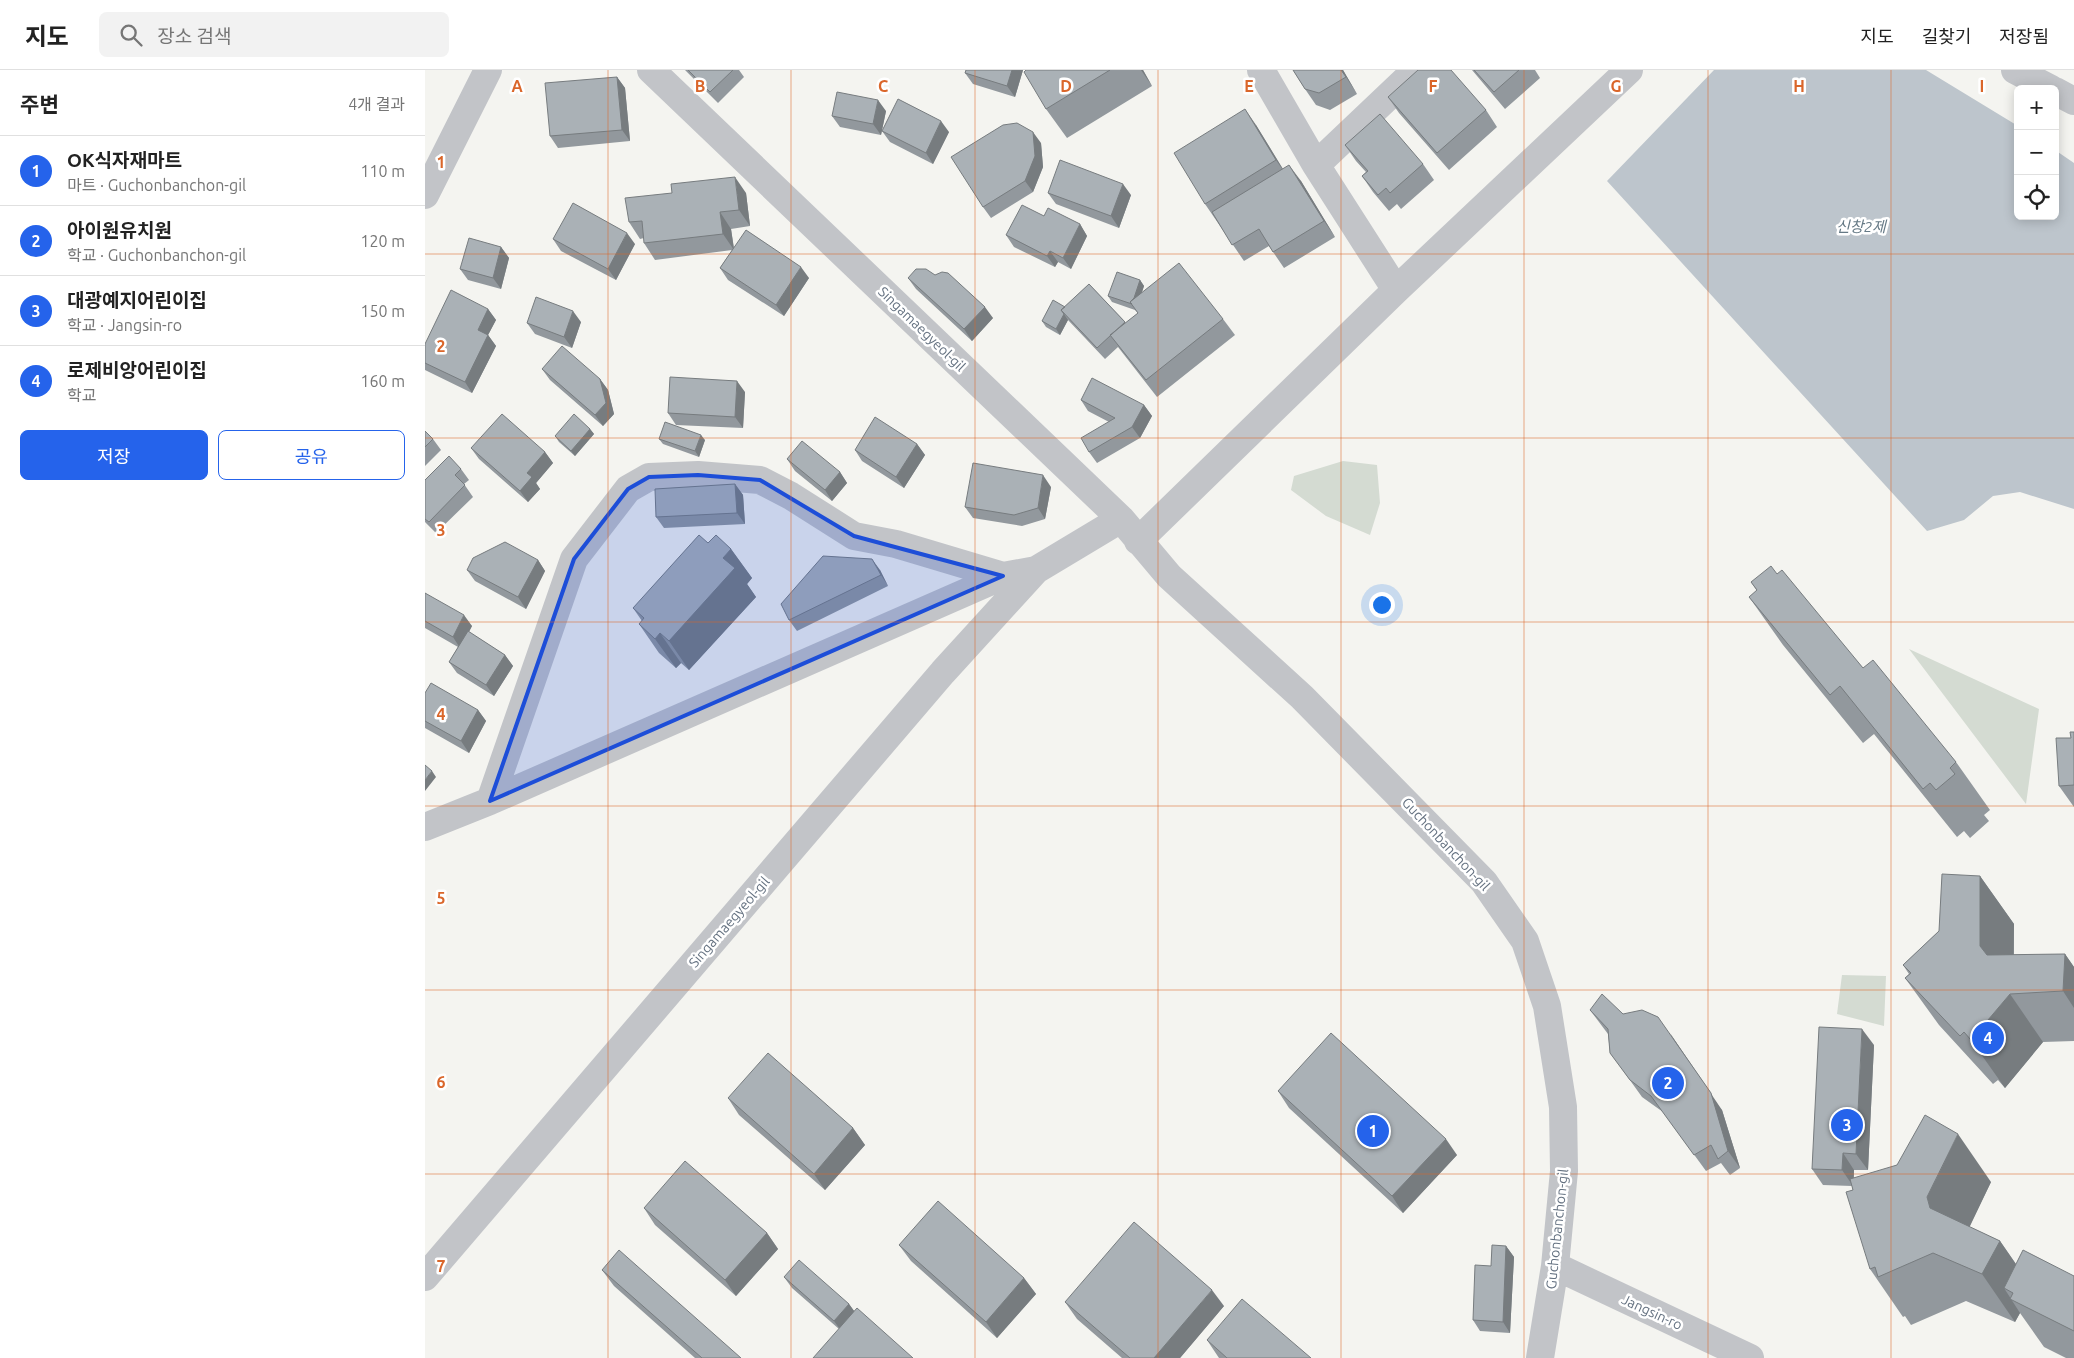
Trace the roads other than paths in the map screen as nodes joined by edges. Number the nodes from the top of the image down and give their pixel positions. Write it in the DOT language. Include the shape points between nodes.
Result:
graph roads {
  1 [pos="488,70"];
  2 [pos="651,70"];
  3 [pos="1261,70"];
  4 [pos="1416,70"];
  5 [pos="1629,70"];
  6 [pos="2015,70"];
  7 [pos="2043,85"];
  8 [pos="2059,93"];
  9 [pos="2074,101"];
  10 [pos="1316,165"];
  11 [pos="425,195"];
  12 [pos="1396,290"];
  13 [pos="1121,519"];
  14 [pos="1138,541"];
  15 [pos="1036,570"];
  16 [pos="1003,576"];
  17 [pos="490,801"];
  18 [pos="425,827"];
  19 [pos="430,1260"];
  20 [pos="1555,1266"];
  21 [pos="1541,1358"];
  22 [pos="1750,1358"];
  1 -- 11 [label="street"];
  2 -- 13 [label="street, Singamaegyeol-gil"];
  3 -- 10 [label="street"];
  4 -- 10 [label="street"];
  5 -- 12 [label="street"];
  6 -- 7 [label="street"];
  8 -- 9 [label="street"];
  10 -- 12 [label="street"];
  12 -- 14 [label="street"];
  13 -- 14 [label="street, Guchonbanchon-gil"];
  13 -- 15 [label="street, Singamaegyeol-gil"];
  14 -- 20 [label="street, Guchonbanchon-gil" via="1169,576 1302,697 1413,808 1484,882 1525,941 1547,1006 1563,1107 1564,1171"];
  15 -- 16 [label="street, Singamaegyeol-gil"];
  15 -- 19 [label="street, Singamaegyeol-gil" via="936,680"];
  16 -- 17 [label="street, Singamaegyeol-gil"];
  16 -- 17 [label="street, Singamaegyeol-gil" via="896,544 854,536 760,480 698,475 649,477 628,489 573,559"];
  17 -- 18 [label="street, Singamaegyeol-gil"];
  20 -- 21 [label="street, Guchonbanchon-gil"];
  20 -- 22 [label="street, Jangsin-ro"];
}
